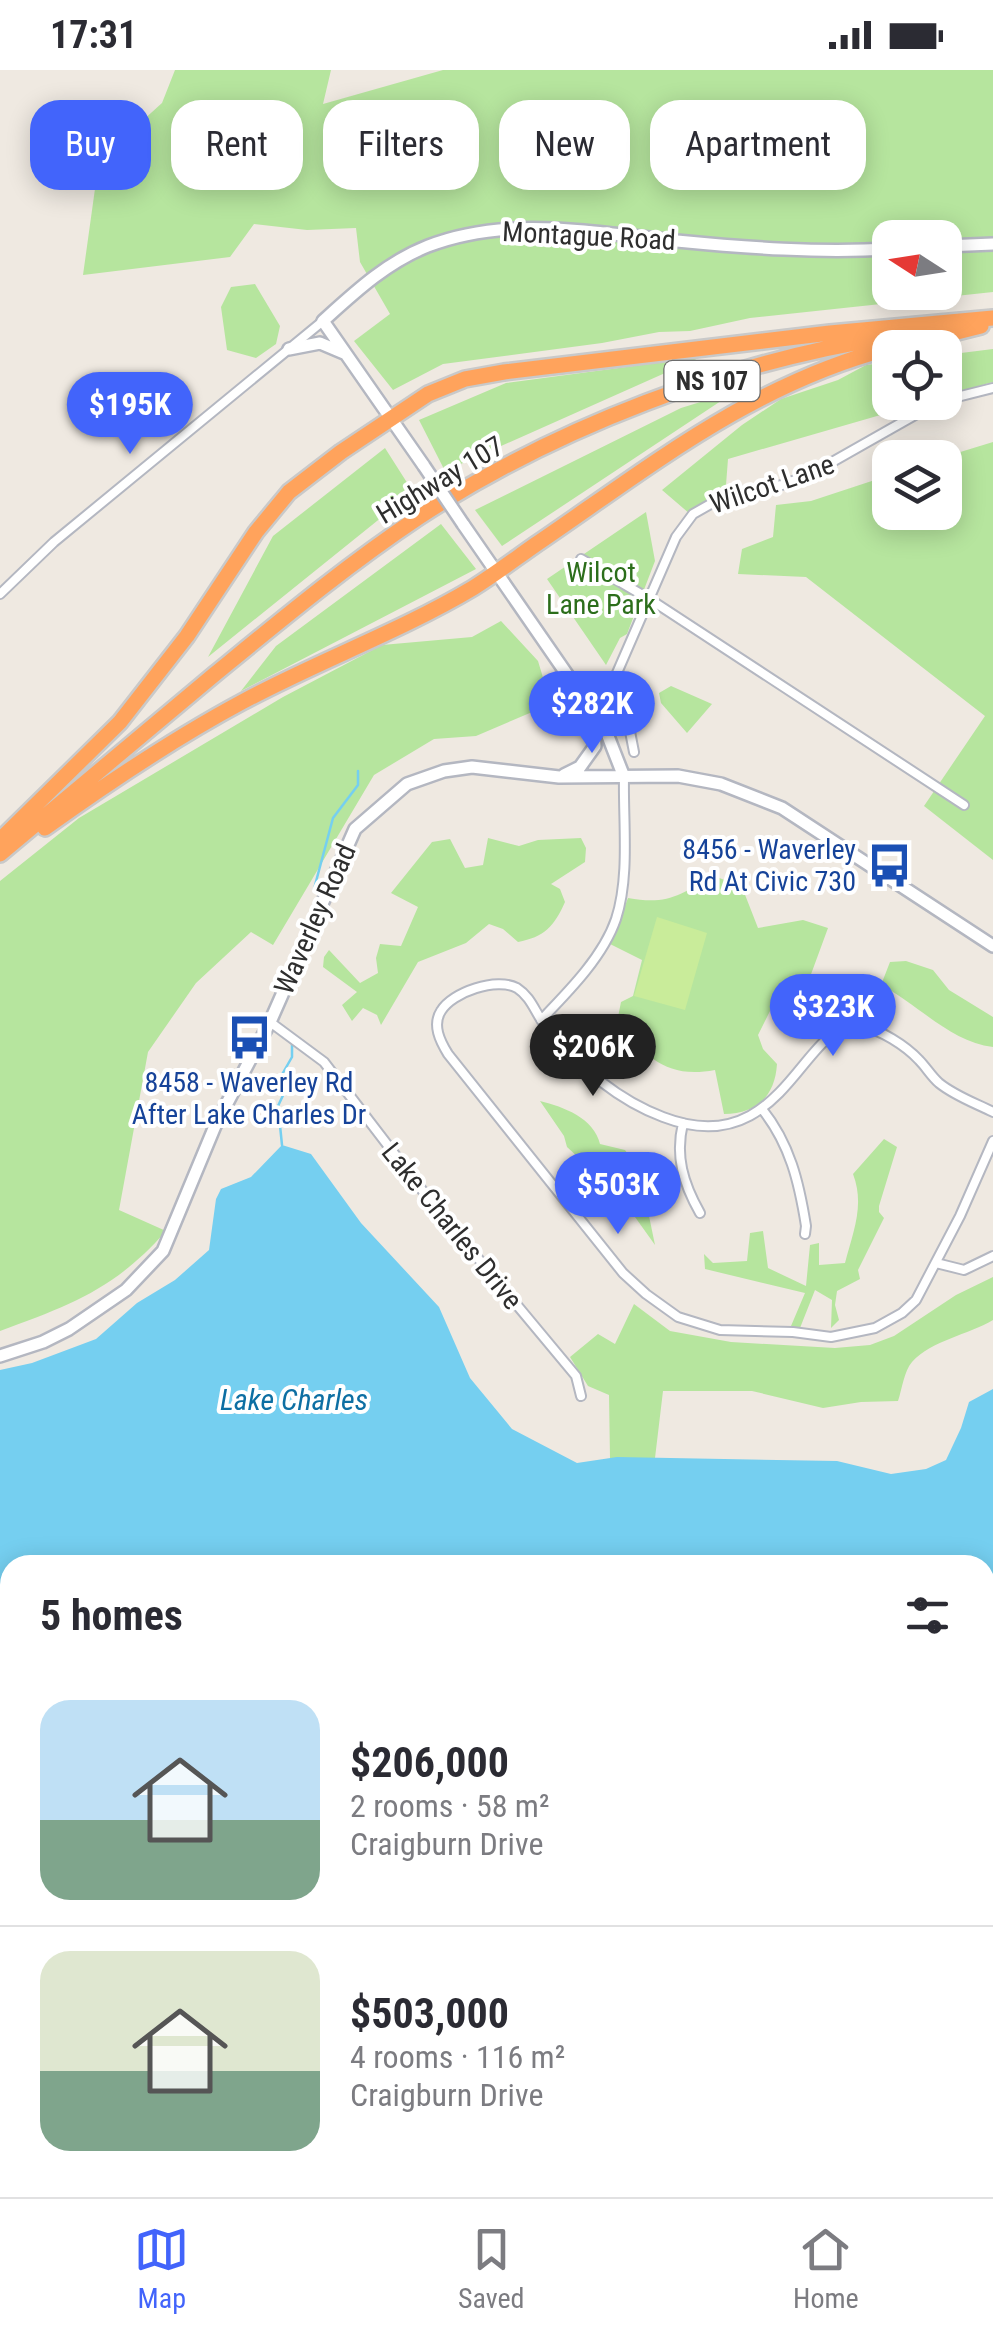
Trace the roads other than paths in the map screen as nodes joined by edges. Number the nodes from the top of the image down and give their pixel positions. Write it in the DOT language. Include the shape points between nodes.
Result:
graph roads {
  1 [pos="993,244"];
  2 [pos="962,245"];
  3 [pos="872,250"];
  4 [pos="323,321"];
  5 [pos="993,321"];
  6 [pos="959,330"];
  7 [pos="289,350"];
  8 [pos="872,353"];
  9 [pos="351,356"];
  10 [pos="993,388"];
  11 [pos="962,396"];
  12 [pos="391,418"];
  13 [pos="908,420"];
  14 [pos="581,559"];
  15 [pos="496,571"];
  16 [pos="0,594"];
  17 [pos="651,600"];
  18 [pos="610,688"];
  19 [pos="588,707"];
  20 [pos="634,752"];
  21 [pos="559,777"];
  22 [pos="624,777"];
  23 [pos="964,804"];
  24 [pos="0,840"];
  25 [pos="0,856"];
  26 [pos="993,946"];
  27 [pos="541,1020"];
  28 [pos="270,1022"];
  29 [pos="762,1109"];
  30 [pos="993,1112"];
  31 [pos="683,1123"];
  32 [pos="993,1142"];
  33 [pos="700,1212"];
  34 [pos="805,1234"];
  35 [pos="993,1256"];
  36 [pos="936,1263"];
  37 [pos="0,1356"];
  38 [pos="581,1396"];
  1 -- 2 [label="main road"];
  3 -- 4 [label="main road, Montague Road" via="803,252 495,230 409,255"];
  4 -- 7 [label="street"];
  4 -- 9 [label="main road"];
  5 -- 6 [label="highway"];
  5 -- 12 [label="highway" via="830,333 485,375 446,385"];
  5 -- 25 [label="highway, Highway 107 / NS 107" via="801,354 665,397 538,451 420,516 299,605"];
  7 -- 9 [label="main road" via="320,343"];
  7 -- 16 [label="street"];
  8 -- 15 [label="highway" via="801,376 729,414"];
  9 -- 12 [label="main road"];
  10 -- 11 [label="street, Wilcot Lane"];
  12 -- 15 [label="main road, bridge"];
  12 -- 24 [label="highway" via="289,492 120,722"];
  13 -- 17 [label="street, Wilcot Lane" via="812,474 704,506 676,537"];
  14 -- 17 [label="street"];
  15 -- 19 [label="main road"];
  15 -- 25 [label="highway" via="145,757"];
  17 -- 18 [label="street, Wilcot Lane"];
  17 -- 23 [label="street"];
  18 -- 19 [label="street"];
  18 -- 20 [label="street" via="625,706"];
  19 -- 21 [label="main road" via="595,746 580,766"];
  19 -- 22 [label="main road" via="610,738"];
  21 -- 22 [label="main road, Waverley Road"];
  21 -- 28 [label="main road, Waverley Road" via="472,767 407,784 355,829"];
  22 -- 26 [label="main road, Waverley Road" via="678,776 762,799"];
  22 -- 27 [label="street" via="616,918 601,949"];
  27 -- 31 [label="street" via="603,1083"];
  27 -- 36 [label="street" via="517,988 496,984 452,1000 437,1024 448,1054 616,1266 678,1316 720,1330 850,1335 910,1308"];
  28 -- 37 [label="main road, Waverley Road" via="215,1126 163,1252 126,1290 69,1329"];
  28 -- 38 [label="street, Lake Charles Drive" via="324,1062 578,1379"];
  29 -- 30 [label="street" via="829,1036 852,1026 896,1042 942,1085"];
  29 -- 31 [label="street" via="736,1122"];
  29 -- 34 [label="street" via="795,1168"];
  31 -- 33 [label="street" via="680,1166"];
  32 -- 36 [label="street"];
  35 -- 36 [label="street" via="968,1270"];
}
